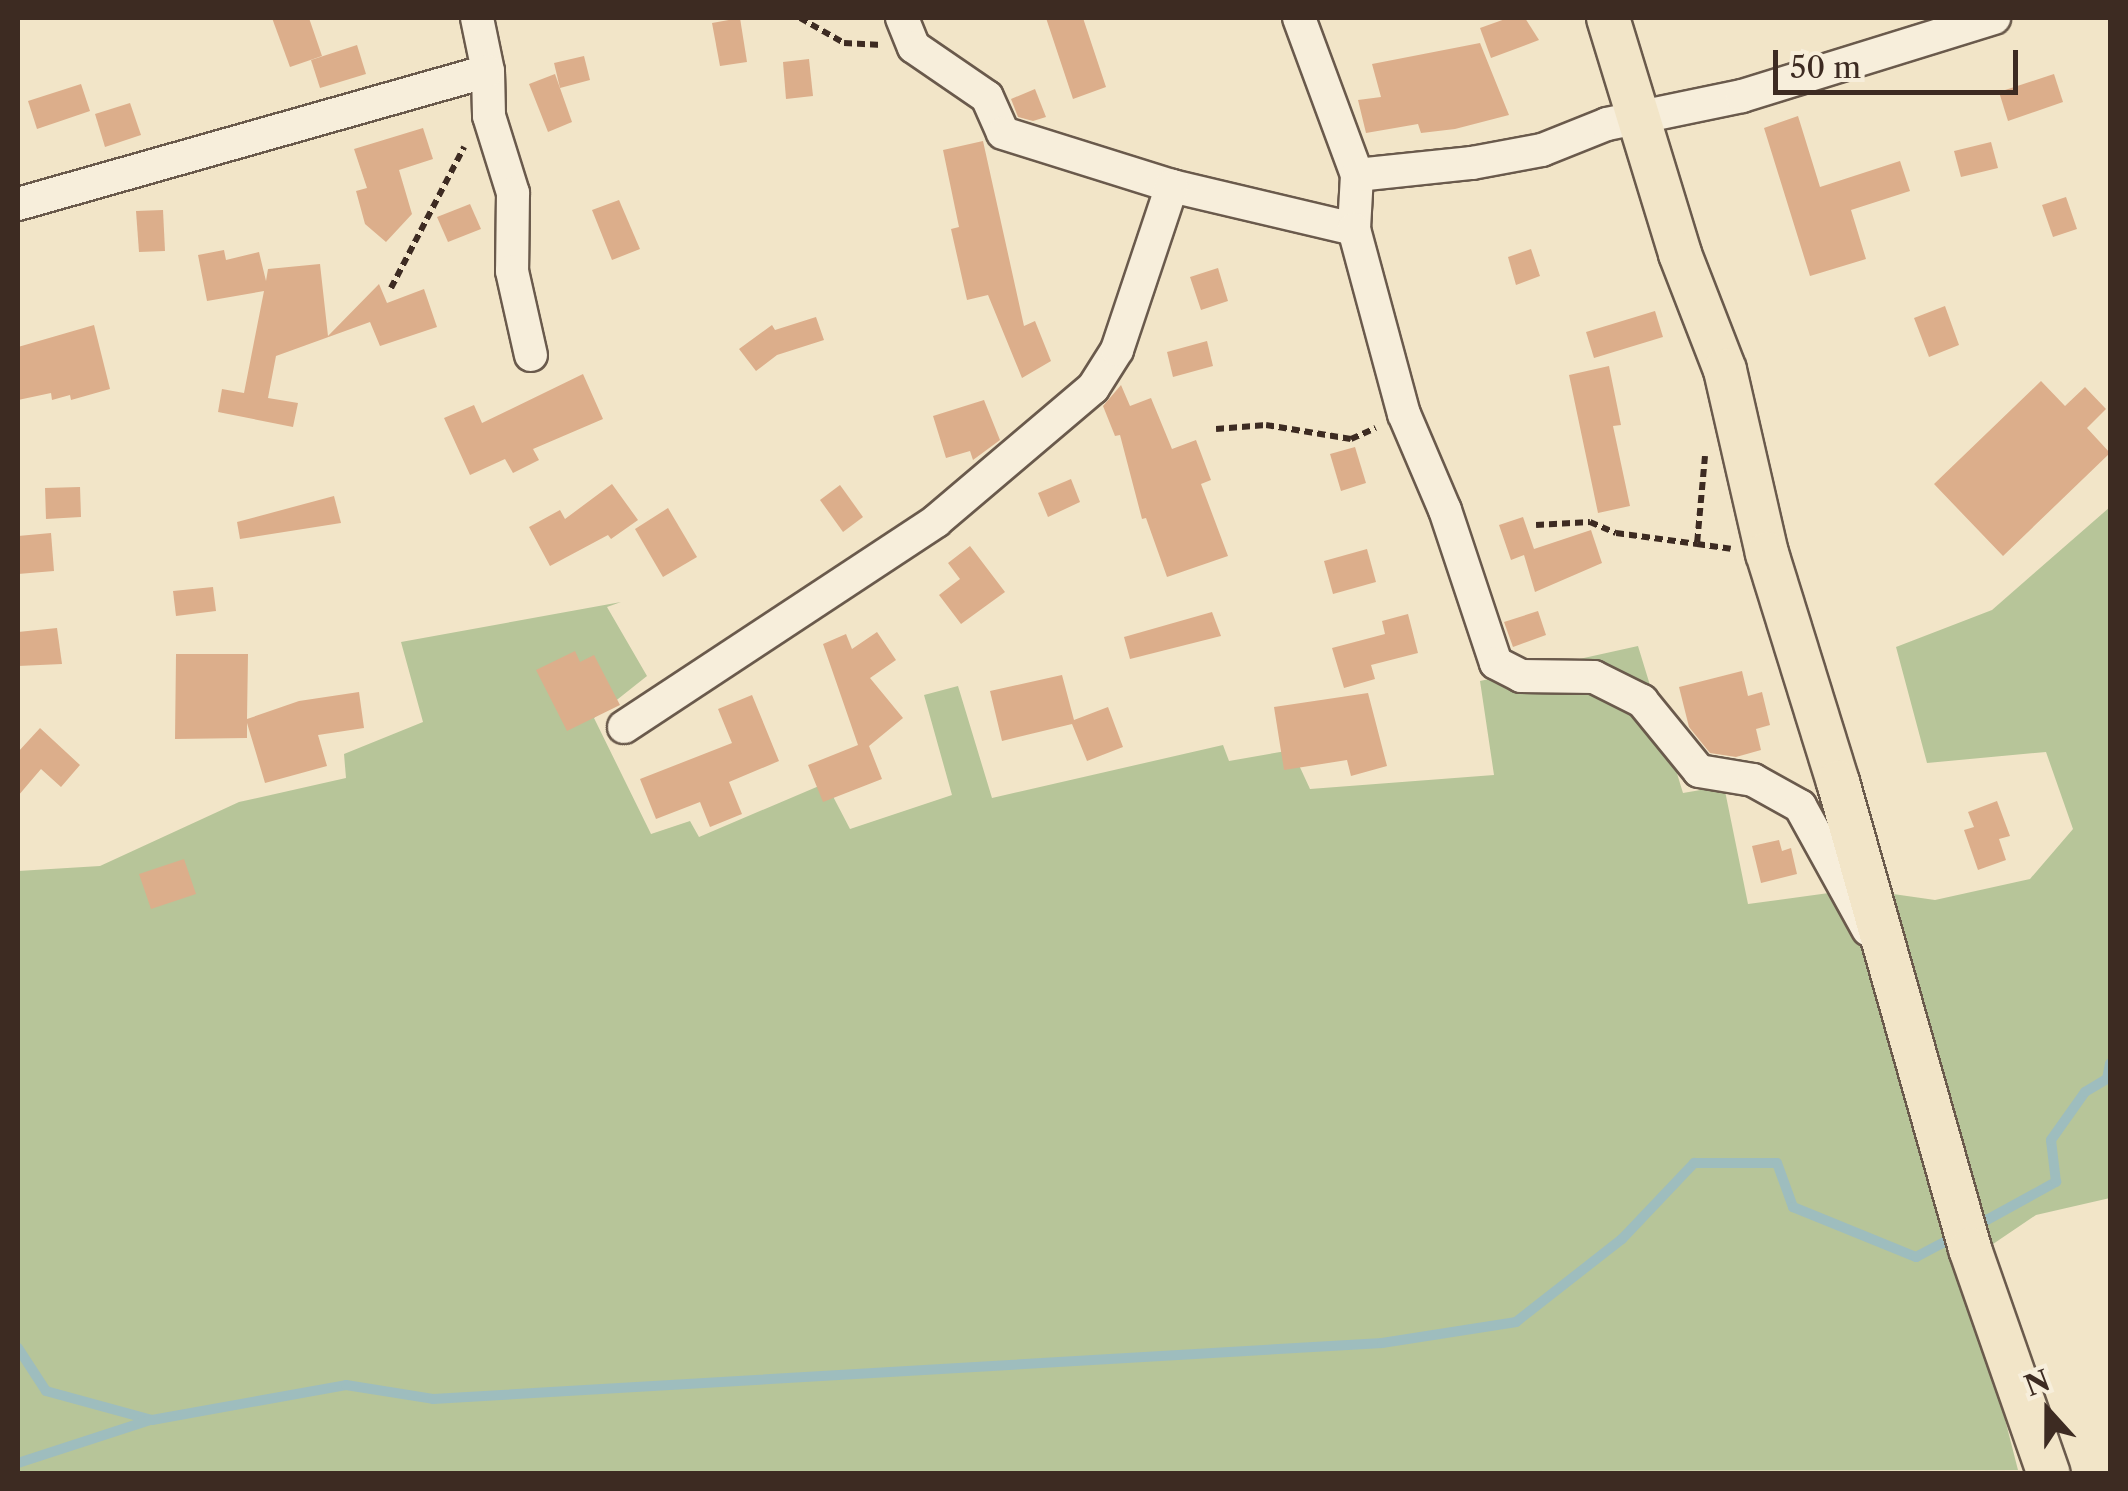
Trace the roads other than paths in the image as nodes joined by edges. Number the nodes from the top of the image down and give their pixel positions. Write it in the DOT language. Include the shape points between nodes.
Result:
graph roads {
  1 [pos="476,18"];
  2 [pos="1299,18"];
  3 [pos="1608,18"];
  4 [pos="1994,18"];
  5 [pos="908,32"];
  6 [pos="489,84"];
  7 [pos="1639,119"];
  8 [pos="1357,174"];
  9 [pos="1172,186"];
  10 [pos="18,204"];
  11 [pos="1354,229"];
  12 [pos="532,355"];
  13 [pos="624,727"];
  14 [pos="1884,956"];
  15 [pos="2049,1474"];
  1 -- 6 [label="street"];
  2 -- 8 [label="street"];
  3 -- 7 [label="main road"];
  4 -- 7 [label="street" via="1742,96"];
  5 -- 9 [label="street" via="987,97 1003,134"];
  6 -- 10 [label="street"];
  6 -- 12 [label="street" via="490,116 513,193 511,256"];
  7 -- 8 [label="street" via="1472,164"];
  7 -- 14 [label="main road" via="1680,254 1726,370 1767,553"];
  8 -- 11 [label="street"];
  9 -- 11 [label="street"];
  9 -- 13 [label="street" via="1117,350 1092,388 936,520"];
  11 -- 14 [label="street" via="1404,414 1501,669 1521,676 1594,677 1642,701 1699,772 1753,780 1800,806"];
  14 -- 15 [label="main road" via="1965,1231"];
}
